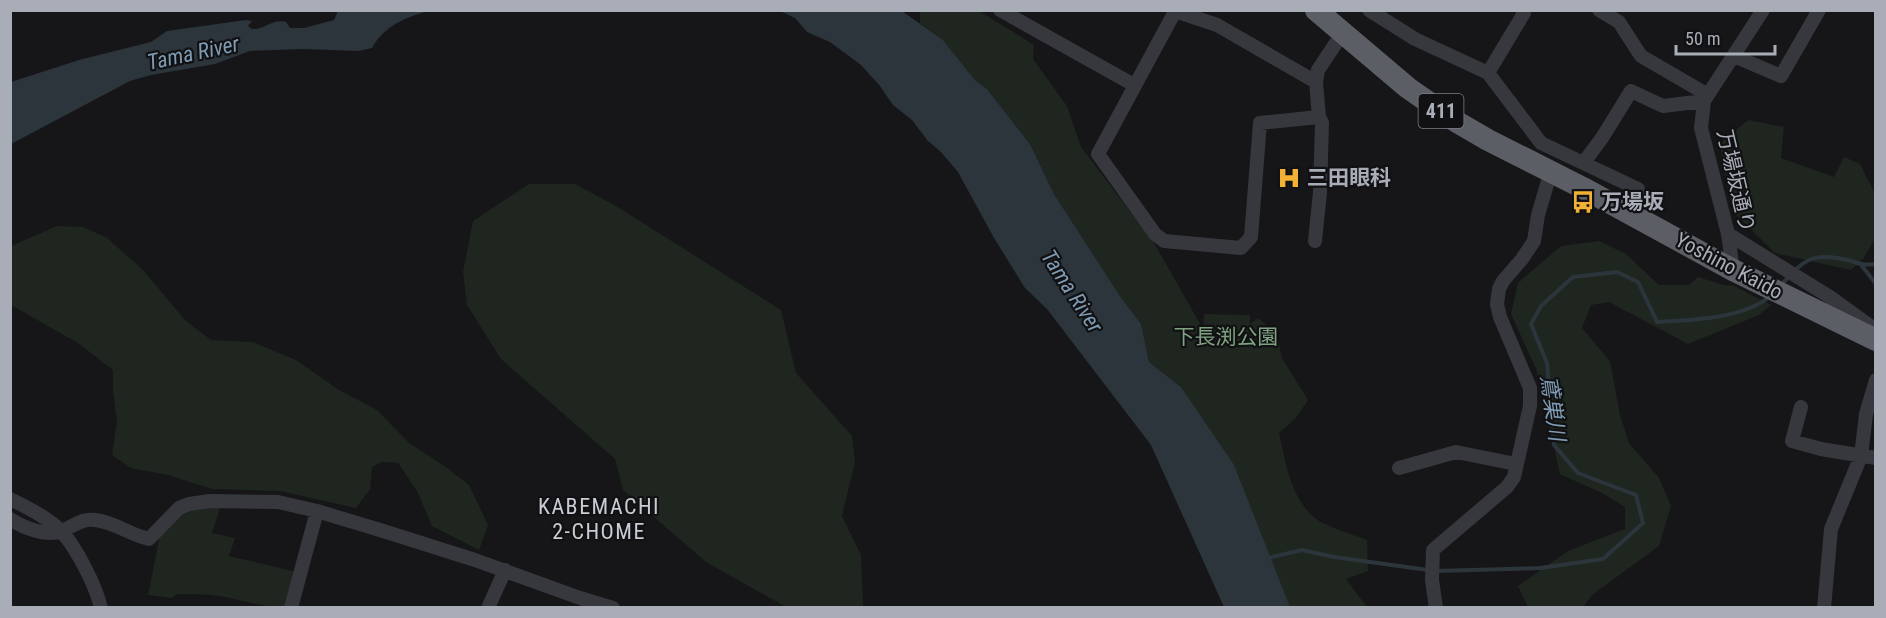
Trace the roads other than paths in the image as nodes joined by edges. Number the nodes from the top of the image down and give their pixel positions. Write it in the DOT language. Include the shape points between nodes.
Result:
graph roads {
  1 [pos="1000,10"];
  2 [pos="1159,10"];
  3 [pos="1316,10"];
  4 [pos="1368,10"];
  5 [pos="1599,10"];
  6 [pos="1763,10"];
  7 [pos="1819,10"];
  8 [pos="1524,11"];
  9 [pos="1176,13"];
  10 [pos="1342,34"];
  11 [pos="1734,56"];
  12 [pos="1488,73"];
  13 [pos="1316,82"];
  14 [pos="1134,85"];
  15 [pos="1706,98"];
  16 [pos="1319,117"];
  17 [pos="1584,162"];
  18 [pos="1551,171"];
  19 [pos="1636,216"];
  20 [pos="1728,234"];
  21 [pos="1315,241"];
  22 [pos="1733,270"];
  23 [pos="1786,283"];
  24 [pos="1875,336"];
  25 [pos="1875,340"];
  26 [pos="1875,380"];
  27 [pos="1801,407"];
  28 [pos="1861,456"];
  29 [pos="1875,458"];
  30 [pos="1516,464"];
  31 [pos="1400,468"];
  32 [pos="10,499"];
  33 [pos="317,511"];
  34 [pos="10,519"];
  35 [pos="62,531"];
  36 [pos="505,570"];
  37 [pos="101,608"];
  38 [pos="291,608"];
  39 [pos="488,608"];
  40 [pos="613,608"];
  41 [pos="1436,608"];
  42 [pos="1824,608"];
  1 -- 14 [label="street"];
  2 -- 9 [label="street"];
  3 -- 10 [label="highway, Yoshino Kaido / 411"];
  4 -- 12 [label="street" via="1415,39"];
  5 -- 15 [label="street" via="1619,22 1641,56"];
  6 -- 11 [label="street"];
  7 -- 11 [label="street" via="1780,76"];
  8 -- 12 [label="street"];
  9 -- 13 [label="street" via="1217,25"];
  9 -- 14 [label="street"];
  10 -- 13 [label="street" via="1318,70"];
  10 -- 18 [label="highway, Yoshino Kaido / 411" via="1457,122"];
  11 -- 15 [label="street"];
  12 -- 17 [label="street" via="1541,143"];
  13 -- 16 [label="street"];
  14 -- 16 [label="street" via="1098,154 1164,241 1241,248 1251,237 1260,123"];
  15 -- 17 [label="street" via="1663,106 1631,91"];
  15 -- 20 [label="street, 万場坂通り" via="1701,128"];
  16 -- 21 [label="street" via="1320,192"];
  17 -- 19 [label="street" via="1638,189"];
  18 -- 19 [label="highway, Yoshino Kaido / 411"];
  18 -- 30 [label="street" via="1534,241 1503,281 1497,304 1530,388 1530,406"];
  19 -- 22 [label="highway, Yoshino Kaido / 411"];
  20 -- 22 [label="street, 万場坂通り"];
  20 -- 23 [label="street"];
  22 -- 23 [label="highway, Yoshino Kaido / 411"];
  23 -- 24 [label="street" via="1870,326"];
  23 -- 25 [label="highway, Yoshino Kaido / 411"];
  26 -- 28 [label="street"];
  27 -- 28 [label="street" via="1792,441"];
  28 -- 29 [label="street"];
  28 -- 42 [label="street" via="1831,529"];
  30 -- 31 [label="street" via="1456,452"];
  30 -- 41 [label="street" via="1507,487 1433,550"];
  32 -- 35 [label="street"];
  33 -- 35 [label="street" via="278,502 200,502 179,508 149,539 95,520 84,520"];
  33 -- 36 [label="street"];
  33 -- 38 [label="street"];
  34 -- 35 [label="street" via="23,527"];
  35 -- 37 [label="street" via="94,586"];
  36 -- 39 [label="street"];
  36 -- 40 [label="street"];
}
